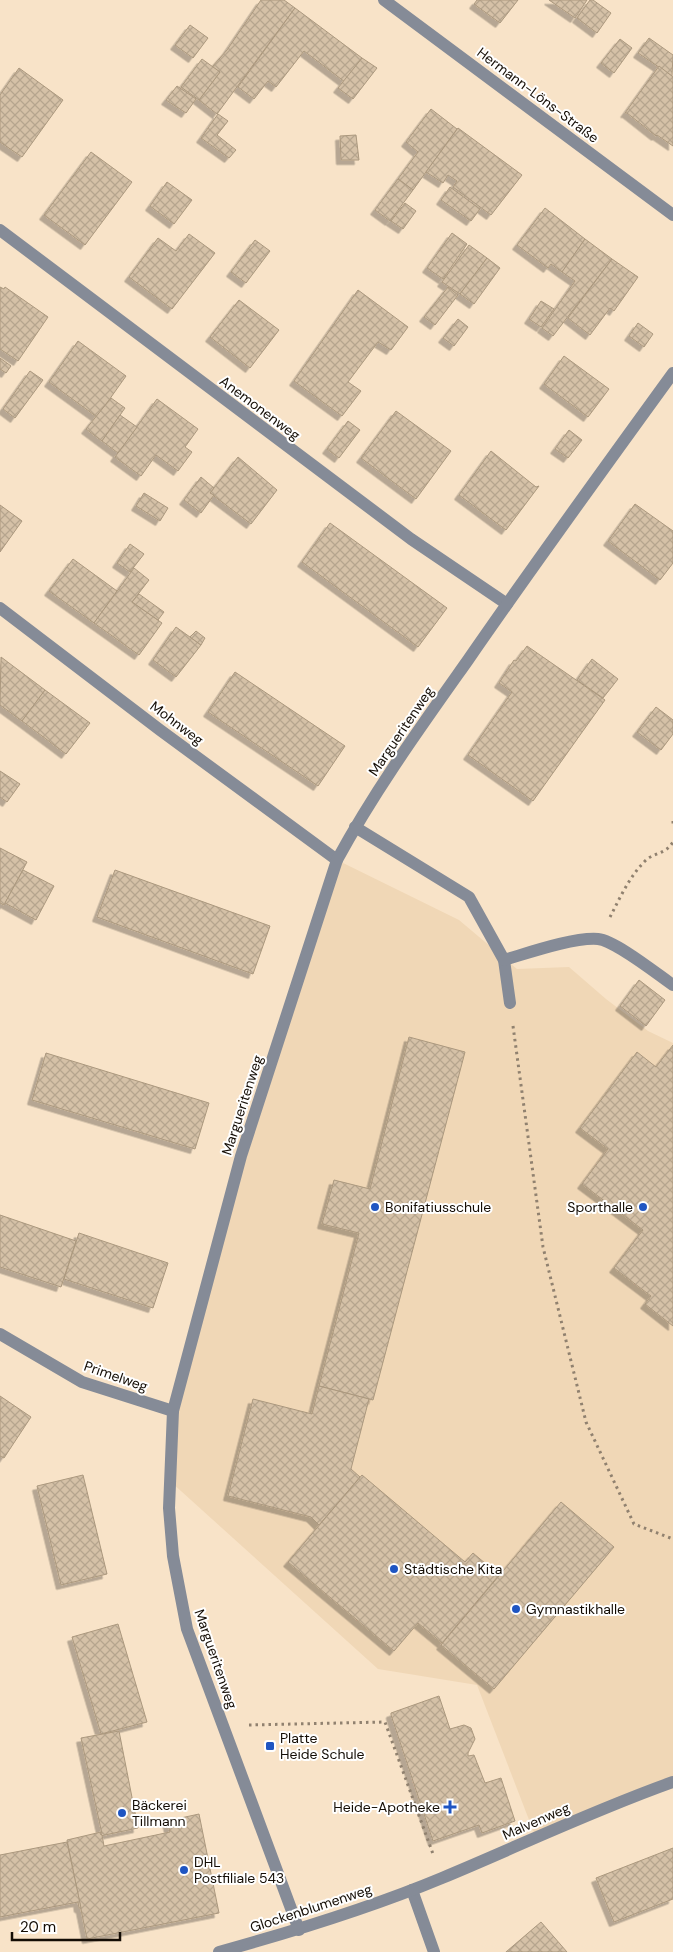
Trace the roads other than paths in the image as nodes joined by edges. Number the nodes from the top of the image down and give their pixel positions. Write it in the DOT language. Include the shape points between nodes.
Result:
graph roads {
  1 [pos="384,0"];
  2 [pos="673,215"];
  3 [pos="0,230"];
  4 [pos="673,373"];
  5 [pos="506,604"];
  6 [pos="0,608"];
  7 [pos="355,827"];
  8 [pos="337,860"];
  9 [pos="504,960"];
  10 [pos="673,986"];
  11 [pos="510,1003"];
  12 [pos="0,1334"];
  13 [pos="173,1411"];
  14 [pos="673,1782"];
  15 [pos="412,1890"];
  16 [pos="299,1930"];
  17 [pos="219,1952"];
  18 [pos="434,1952"];
  1 -- 2 [label="street, Hermann-Löns-Straße"];
  3 -- 5 [label="street, Anemonenweg" via="411,539"];
  4 -- 5 [label="street, Margueritenweg"];
  5 -- 7 [label="street, Margueritenweg"];
  6 -- 8 [label="street, Mohnweg"];
  7 -- 8 [label="street, Margueritenweg"];
  7 -- 9 [label="street" via="469,897"];
  8 -- 13 [label="street, Margueritenweg" via="242,1156"];
  9 -- 10 [label="street" via="569,942 599,939 627,952"];
  9 -- 11 [label="street"];
  12 -- 13 [label="street, Primelweg" via="82,1382"];
  13 -- 16 [label="street, Margueritenweg" via="169,1508 173,1556 187,1629"];
  14 -- 15 [label="street, Malvenweg"];
  15 -- 16 [label="street, Glockenblumenweg"];
  15 -- 18 [label="street"];
  16 -- 17 [label="street, Glockenblumenweg"];
}
